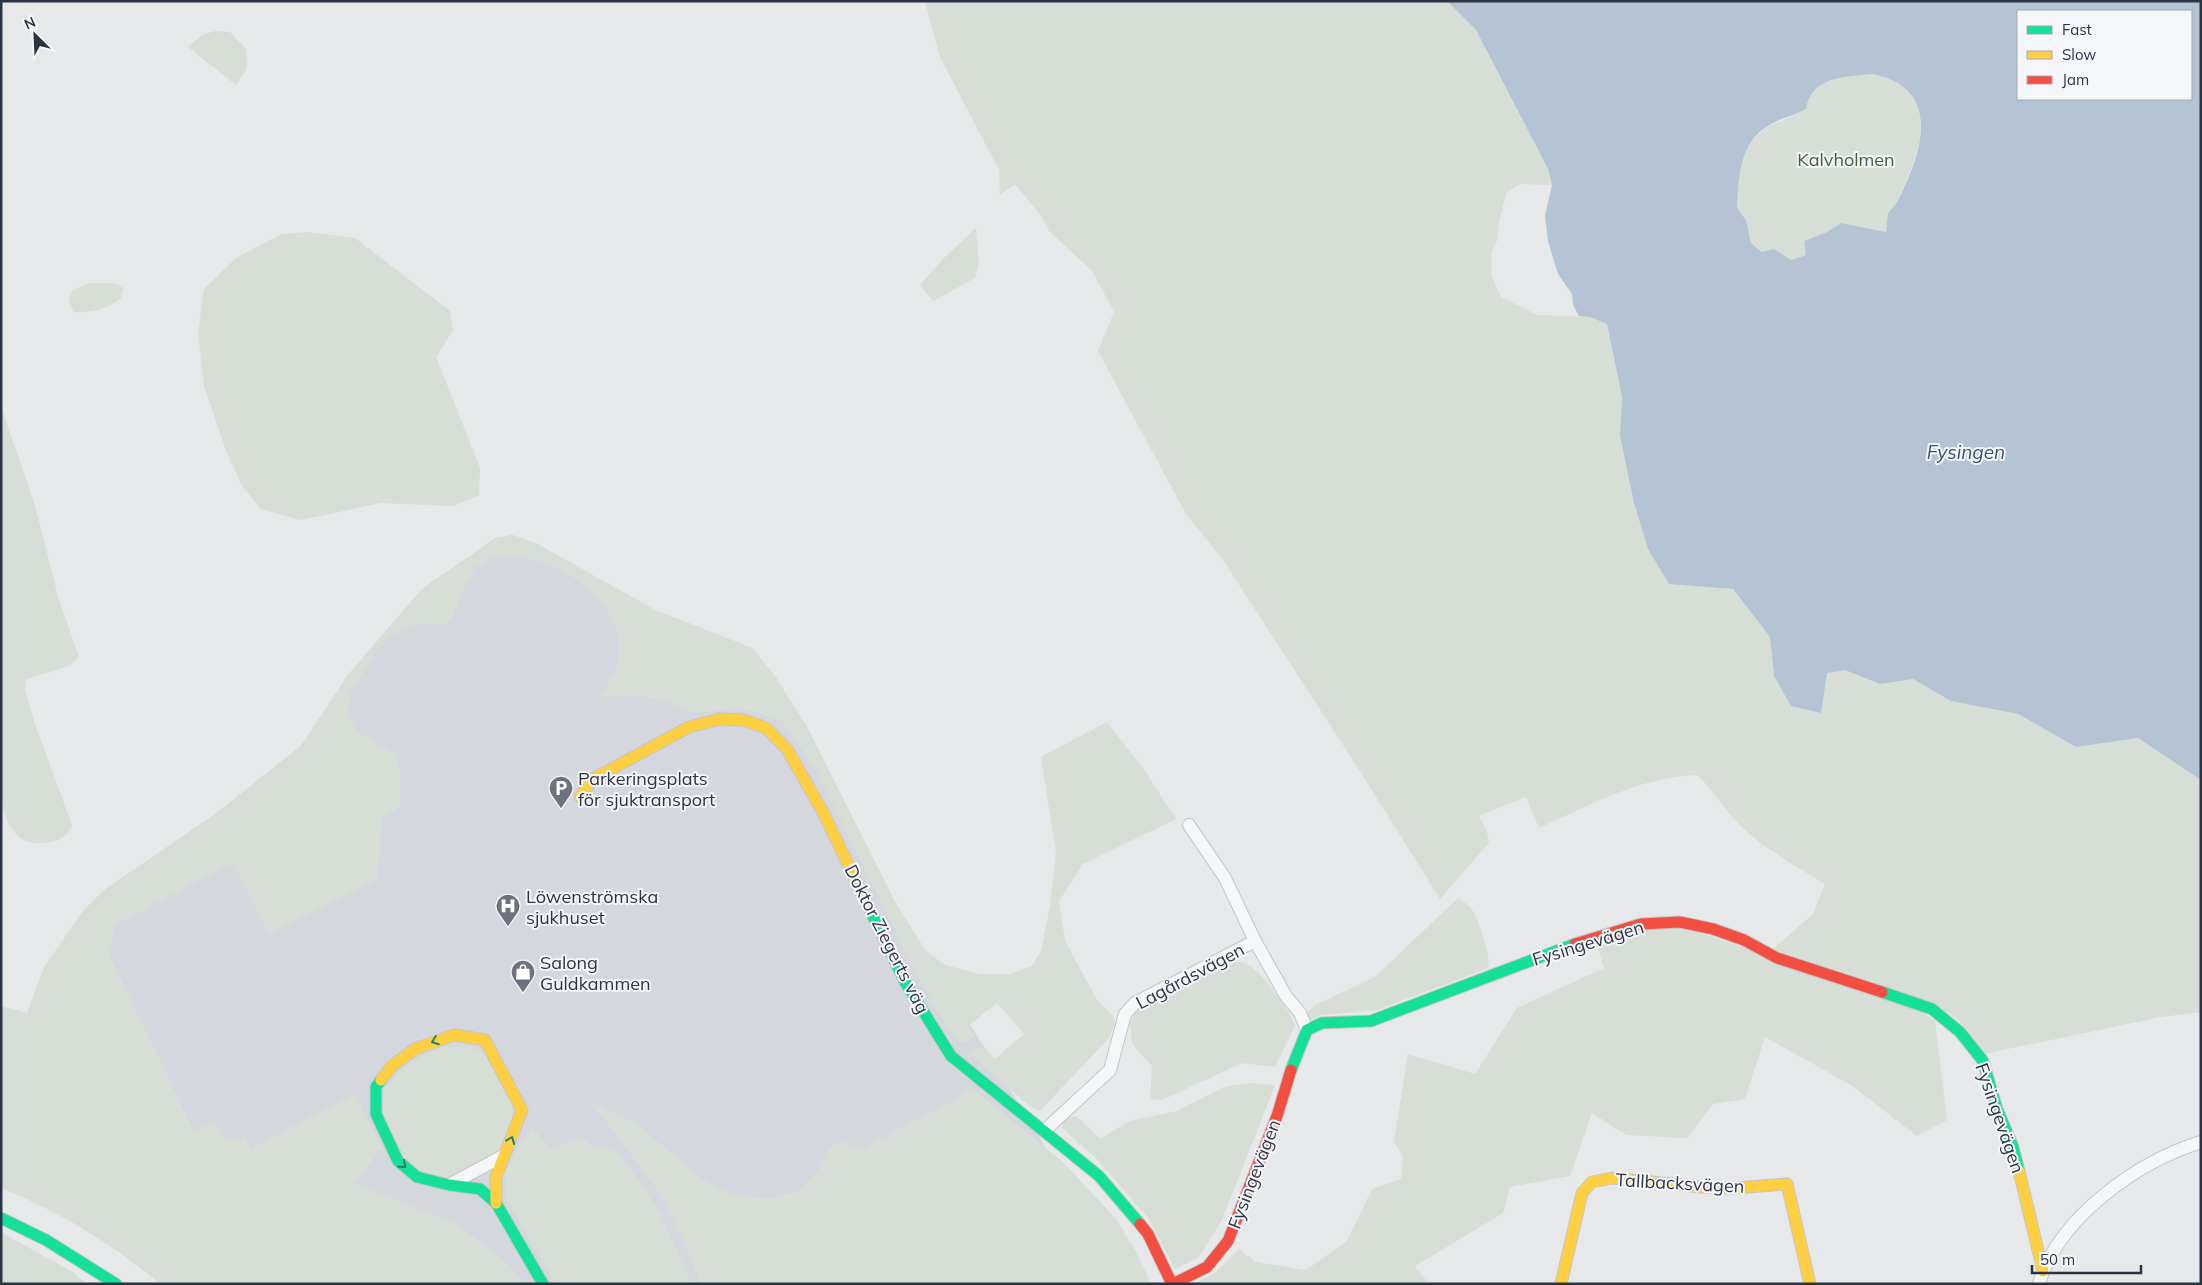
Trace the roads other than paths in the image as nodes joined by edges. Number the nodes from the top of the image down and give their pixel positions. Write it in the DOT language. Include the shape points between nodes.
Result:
graph roads {
  1 [pos="580,797"];
  2 [pos="1189,826"];
  3 [pos="1255,942"];
  4 [pos="1307,1030"];
  5 [pos="1044,1131"];
  6 [pos="2201,1142"];
  7 [pos="503,1156"];
  8 [pos="449,1185"];
  9 [pos="496,1203"];
  10 [pos="1,1218"];
  11 [pos="2043,1270"];
  12 [pos="116,1284"];
  13 [pos="543,1284"];
  14 [pos="1172,1284"];
  15 [pos="1561,1284"];
  16 [pos="1810,1284"];
  17 [pos="2039,1284"];
  1 -- 5 [label="street, Doktor Ziegerts väg" via="593,779 689,727 720,719 744,720 766,728 788,749 824,814 905,982 952,1056"];
  2 -- 3 [label="street" via="1225,878"];
  3 -- 4 [label="street" via="1286,996 1300,1013"];
  3 -- 5 [label="street, Lagårdsvägen" via="1135,1002 1126,1014 1110,1070"];
  4 -- 11 [label="street, Fysingevägen" via="1322,1023 1371,1021 1568,946 1642,924 1680,922 1713,929 1744,940 1777,958 1932,1009 1960,1032 1982,1061 2013,1147"];
  4 -- 14 [label="street, Fysingevägen" via="1228,1241 1206,1267"];
  5 -- 14 [label="street, Doktor Ziegerts väg" via="1099,1176 1148,1234"];
  6 -- 11 [label="street" via="2153,1162 2094,1202 2059,1244"];
  7 -- 8 [label="street"];
  7 -- 8 [label="street, one-way" via="522,1110 485,1040 454,1035 415,1049 392,1066 376,1087 376,1114 398,1161 418,1177"];
  7 -- 9 [label="street" via="496,1177"];
  8 -- 9 [label="street" via="480,1189"];
  9 -- 13 [label="street"];
  10 -- 12 [label="street" via="46,1240"];
  11 -- 17 [label="street"];
  15 -- 16 [label="street, Tallbacksvägen" via="1582,1193 1592,1182 1612,1178 1701,1187 1787,1184"];
}
